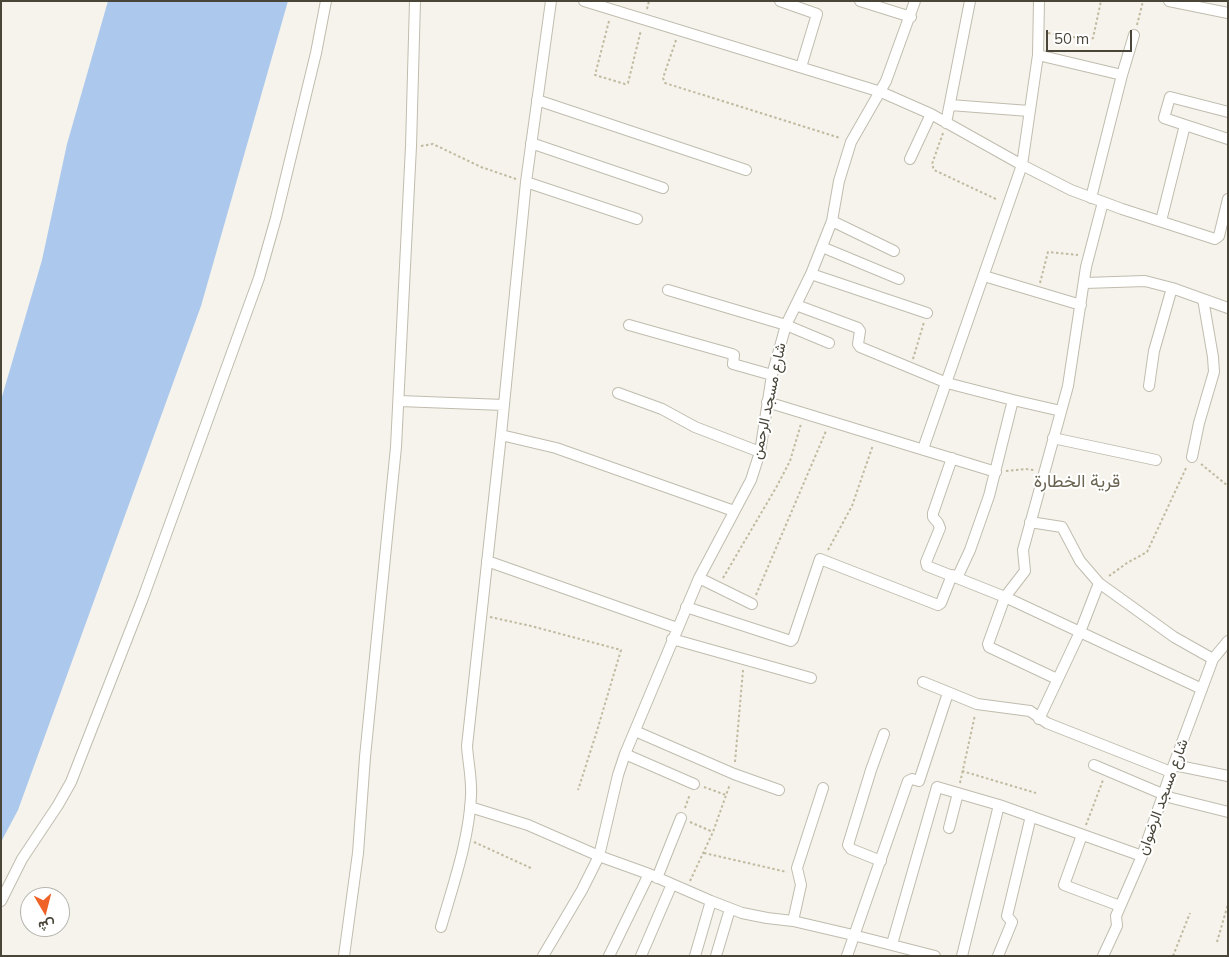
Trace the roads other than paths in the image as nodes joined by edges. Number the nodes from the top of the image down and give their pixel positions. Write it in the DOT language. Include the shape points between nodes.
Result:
graph roads {
  1 [pos="326,1"];
  2 [pos="415,1"];
  3 [pos="551,1"];
  4 [pos="584,1"];
  5 [pos="780,1"];
  6 [pos="860,1"];
  7 [pos="916,1"];
  8 [pos="970,1"];
  9 [pos="1039,1"];
  10 [pos="1169,1"];
  11 [pos="1228,13"];
  12 [pos="911,17"];
  13 [pos="1134,35"];
  14 [pos="1038,55"];
  15 [pos="801,67"];
  16 [pos="1122,75"];
  17 [pos="881,92"];
  18 [pos="537,100"];
  19 [pos="950,105"];
  20 [pos="1029,111"];
  21 [pos="1228,112"];
  22 [pos="931,114"];
  23 [pos="946,123"];
  24 [pos="1185,125"];
  25 [pos="1228,139"];
  26 [pos="531,143"];
  27 [pos="910,159"];
  28 [pos="1022,165"];
  29 [pos="746,170"];
  30 [pos="526,182"];
  31 [pos="663,188"];
  32 [pos="1091,198"];
  33 [pos="1228,199"];
  34 [pos="1103,202"];
  35 [pos="637,219"];
  36 [pos="832,221"];
  37 [pos="1161,221"];
  38 [pos="822,247"];
  39 [pos="894,251"];
  40 [pos="811,274"];
  41 [pos="984,276"];
  42 [pos="899,279"];
  43 [pos="1085,283"];
  44 [pos="1172,288"];
  45 [pos="668,290"];
  46 [pos="1203,299"];
  47 [pos="796,305"];
  48 [pos="1081,305"];
  49 [pos="1228,308"];
  50 [pos="927,313"];
  51 [pos="786,324"];
  52 [pos="629,326"];
  53 [pos="829,343"];
  54 [pos="772,376"];
  55 [pos="947,383"];
  56 [pos="1149,386"];
  57 [pos="618,393"];
  58 [pos="1012,400"];
  59 [pos="399,401"];
  60 [pos="766,402"];
  61 [pos="504,405"];
  62 [pos="1061,410"];
  63 [pos="501,435"];
  64 [pos="1053,438"];
  65 [pos="922,449"];
  66 [pos="760,452"];
  67 [pos="1192,457"];
  68 [pos="952,458"];
  69 [pos="1156,460"];
  70 [pos="996,472"];
  71 [pos="734,511"];
  72 [pos="1030,522"];
  73 [pos="487,561"];
  74 [pos="954,577"];
  75 [pos="699,578"];
  76 [pos="1099,583"];
  77 [pos="1005,597"];
  78 [pos="752,604"];
  79 [pos="686,607"];
  80 [pos="677,628"];
  81 [pos="1080,632"];
  82 [pos="672,639"];
  83 [pos="1228,641"];
  84 [pos="1213,659"];
  85 [pos="811,678"];
  86 [pos="1057,679"];
  87 [pos="923,682"];
  88 [pos="1202,689"];
  89 [pos="948,693"];
  90 [pos="1039,719"];
  91 [pos="635,731"];
  92 [pos="884,734"];
  93 [pos="625,754"];
  94 [pos="1094,766"];
  95 [pos="1172,768"];
  96 [pos="1228,776"];
  97 [pos="919,781"];
  98 [pos="694,784"];
  99 [pos="937,787"];
  100 [pos="823,788"];
  101 [pos="779,790"];
  102 [pos="958,793"];
  103 [pos="1163,795"];
  104 [pos="999,805"];
  105 [pos="470,807"];
  106 [pos="1228,812"];
  107 [pos="1031,816"];
  108 [pos="681,818"];
  109 [pos="949,828"];
  110 [pos="1082,836"];
  111 [pos="599,856"];
  112 [pos="1142,856"];
  113 [pos="881,861"];
  114 [pos="653,876"];
  115 [pos="672,884"];
  116 [pos="1,901"];
  117 [pos="711,902"];
  118 [pos="1120,906"];
  119 [pos="730,909"];
  120 [pos="793,921"];
  121 [pos="441,927"];
  122 [pos="853,935"];
  123 [pos="897,949"];
  124 [pos="344,956"];
  125 [pos="543,956"];
  126 [pos="609,956"];
  127 [pos="641,956"];
  128 [pos="695,956"];
  129 [pos="716,956"];
  130 [pos="847,956"];
  131 [pos="935,956"];
  132 [pos="962,956"];
  133 [pos="998,956"];
  134 [pos="1103,956"];
  1 -- 116 [label="street" via="276,218 218,392 143,598 70,782 22,859"];
  2 -- 59 [label="street"];
  3 -- 18 [label="street"];
  4 -- 15 [label="street"];
  5 -- 15 [label="street" via="817,14"];
  6 -- 12 [label="street"];
  7 -- 12 [label="street, شارع مسجد الرحمن"];
  8 -- 19 [label="street"];
  9 -- 14 [label="street"];
  10 -- 11 [label="street"];
  12 -- 17 [label="street, شارع مسجد الرحمن"];
  13 -- 16 [label="street"];
  14 -- 16 [label="street"];
  14 -- 20 [label="street"];
  15 -- 17 [label="street"];
  16 -- 32 [label="street"];
  17 -- 22 [label="street"];
  17 -- 36 [label="street, شارع مسجد الرحمن" via="851,142 839,181"];
  18 -- 26 [label="street"];
  18 -- 29 [label="street"];
  19 -- 20 [label="street"];
  19 -- 23 [label="street"];
  20 -- 28 [label="street"];
  21 -- 24 [label="street" via="1170,97 1164,118"];
  22 -- 23 [label="street"];
  22 -- 27 [label="street"];
  23 -- 28 [label="street"];
  24 -- 25 [label="street"];
  24 -- 37 [label="street"];
  26 -- 30 [label="street"];
  26 -- 31 [label="street"];
  28 -- 32 [label="street"];
  28 -- 41 [label="street"];
  30 -- 35 [label="street"];
  30 -- 61 [label="street"];
  32 -- 34 [label="street"];
  33 -- 37 [label="street" via="1216,238"];
  34 -- 37 [label="street"];
  34 -- 43 [label="street" via="1088,256"];
  36 -- 38 [label="street, شارع مسجد الرحمن"];
  36 -- 39 [label="street"];
  38 -- 40 [label="street, شارع مسجد الرحمن"];
  38 -- 42 [label="street"];
  40 -- 47 [label="street, شارع مسجد الرحمن"];
  40 -- 50 [label="street"];
  41 -- 48 [label="street"];
  41 -- 55 [label="street"];
  43 -- 44 [label="street" via="1135,280"];
  43 -- 48 [label="street"];
  44 -- 46 [label="street"];
  44 -- 56 [label="street" via="1154,351"];
  45 -- 51 [label="street"];
  46 -- 49 [label="street"];
  46 -- 67 [label="street" via="1214,372"];
  47 -- 51 [label="street, شارع مسجد الرحمن"];
  47 -- 55 [label="street" via="858,328 860,347"];
  48 -- 62 [label="street"];
  51 -- 53 [label="street"];
  51 -- 54 [label="street, شارع مسجد الرحمن"];
  52 -- 54 [label="street" via="733,354 733,364"];
  54 -- 60 [label="street, شارع مسجد الرحمن"];
  55 -- 58 [label="street"];
  55 -- 65 [label="street"];
  57 -- 66 [label="street"];
  58 -- 62 [label="street"];
  58 -- 70 [label="street"];
  59 -- 61 [label="street"];
  59 -- 124 [label="street" via="358,853"];
  60 -- 65 [label="street"];
  60 -- 66 [label="street, شارع مسجد الرحمن"];
  61 -- 63 [label="street"];
  62 -- 64 [label="street"];
  63 -- 71 [label="street" via="556,448"];
  63 -- 73 [label="street"];
  64 -- 69 [label="street"];
  64 -- 72 [label="street"];
  65 -- 68 [label="street"];
  66 -- 71 [label="street, شارع مسجد الرحمن"];
  68 -- 70 [label="street"];
  68 -- 74 [label="street" via="933,513 940,528 926,565"];
  70 -- 74 [label="street" via="980,524"];
  71 -- 75 [label="street, شارع مسجد الرحمن"];
  72 -- 76 [label="street" via="1064,529 1080,561"];
  72 -- 77 [label="street" via="1022,550 1025,571"];
  73 -- 80 [label="street"];
  73 -- 105 [label="street" via="467,746"];
  74 -- 77 [label="street"];
  74 -- 79 [label="street" via="938,605 820,560 792,641"];
  75 -- 78 [label="street"];
  75 -- 79 [label="street, شارع مسجد الرحمن"];
  76 -- 81 [label="street"];
  76 -- 84 [label="street" via="1174,637"];
  77 -- 81 [label="street"];
  77 -- 86 [label="street" via="988,646"];
  79 -- 80 [label="street, شارع مسجد الرحمن"];
  80 -- 82 [label="street, شارع مسجد الرحمن"];
  81 -- 86 [label="street"];
  81 -- 88 [label="street"];
  82 -- 85 [label="street"];
  82 -- 91 [label="street, شارع مسجد الرحمن"];
  83 -- 84 [label="street, شارع مسجد الرضوان"];
  84 -- 88 [label="street, شارع مسجد الرضوان"];
  86 -- 90 [label="street"];
  87 -- 89 [label="street"];
  88 -- 95 [label="street, شارع مسجد الرضوان"];
  89 -- 90 [label="street" via="977,704 1030,711"];
  89 -- 97 [label="street"];
  90 -- 95 [label="street"];
  91 -- 93 [label="street, شارع مسجد الرحمن"];
  91 -- 101 [label="street"];
  92 -- 113 [label="street" via="848,845"];
  93 -- 98 [label="street"];
  93 -- 111 [label="street, شارع مسجد الرحمن"];
  94 -- 103 [label="street"];
  95 -- 96 [label="street"];
  95 -- 103 [label="street, شارع مسجد الرضوان"];
  97 -- 99 [label="street"];
  97 -- 113 [label="street" via="908,781"];
  99 -- 102 [label="street"];
  99 -- 123 [label="street"];
  100 -- 120 [label="street" via="798,865 801,885"];
  102 -- 104 [label="street"];
  102 -- 109 [label="street"];
  103 -- 106 [label="street"];
  103 -- 112 [label="street, شارع مسجد الرضوان"];
  104 -- 107 [label="street"];
  104 -- 132 [label="street"];
  105 -- 111 [label="street" via="528,825"];
  105 -- 121 [label="street"];
  107 -- 110 [label="street"];
  107 -- 133 [label="street" via="1007,916 1012,922"];
  108 -- 114 [label="street"];
  110 -- 112 [label="street"];
  110 -- 118 [label="street" via="1064,885"];
  111 -- 114 [label="street"];
  111 -- 125 [label="street, شارع مسجد الرحمن"];
  112 -- 118 [label="street, شارع مسجد الرضوان"];
  113 -- 122 [label="street"];
  114 -- 115 [label="street"];
  114 -- 126 [label="street"];
  115 -- 117 [label="street"];
  115 -- 127 [label="street"];
  117 -- 119 [label="street"];
  117 -- 128 [label="street"];
  118 -- 134 [label="street, شارع مسجد الرضوان" via="1116,926"];
  119 -- 120 [label="street"];
  119 -- 129 [label="street"];
  120 -- 122 [label="street"];
  122 -- 123 [label="street"];
  122 -- 130 [label="street"];
  123 -- 131 [label="street"];
}
